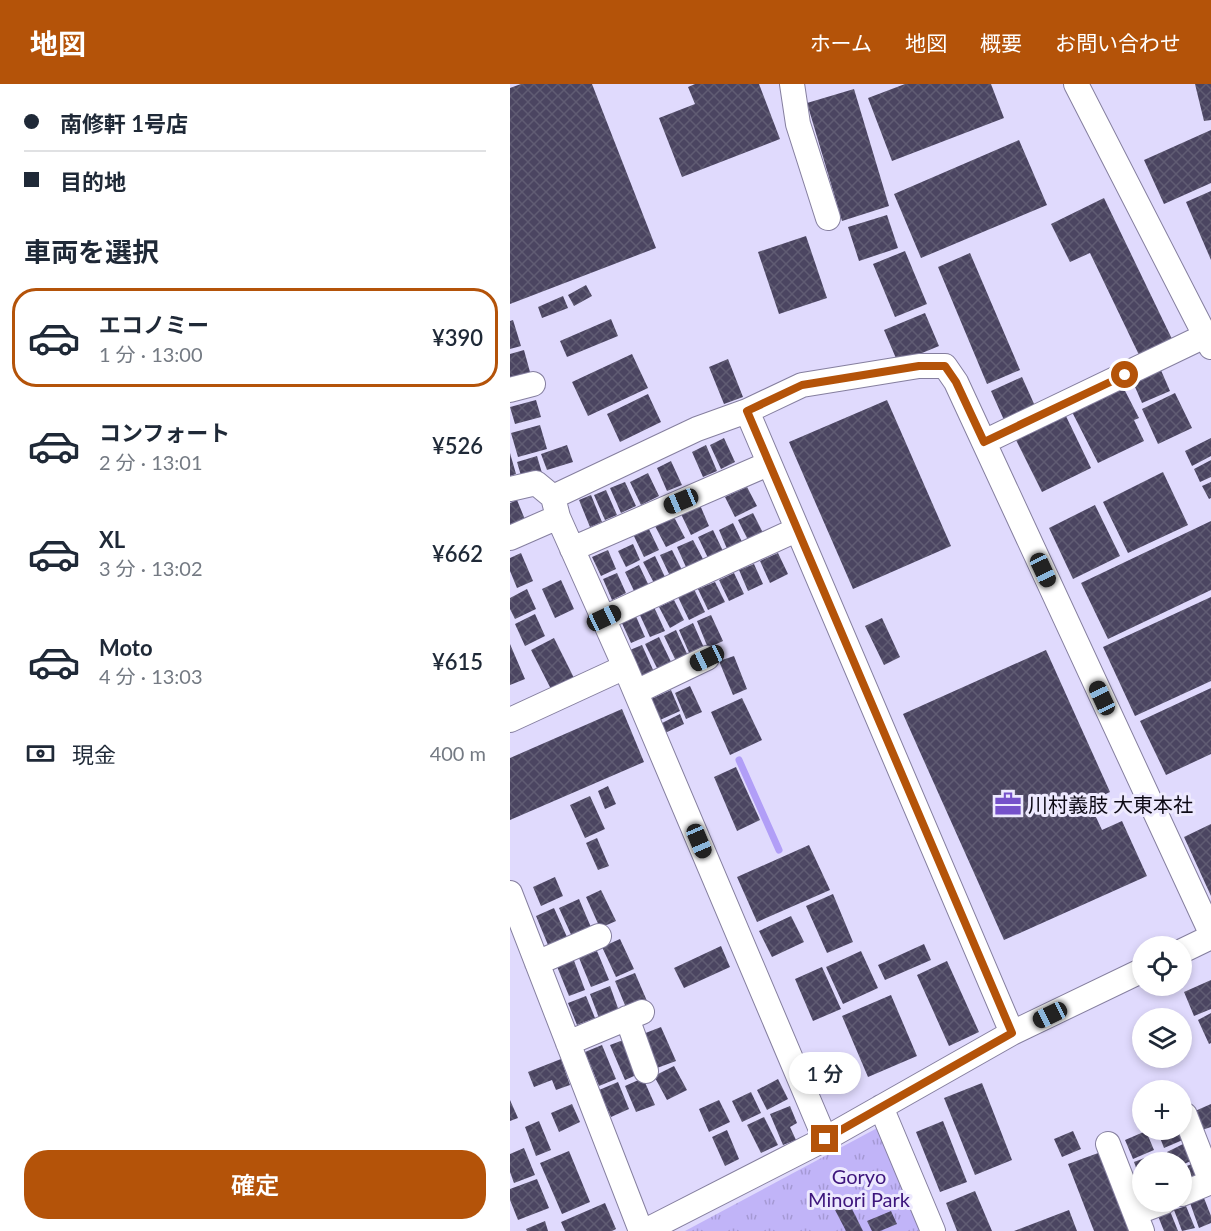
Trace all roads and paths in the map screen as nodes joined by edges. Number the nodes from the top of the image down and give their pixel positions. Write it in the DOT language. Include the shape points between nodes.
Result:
graph roads {
  1 [pos="792,84"];
  2 [pos="1076,84"];
  3 [pos="828,218"];
  4 [pos="1209,339"];
  5 [pos="533,384"];
  6 [pos="510,390"];
  7 [pos="747,411"];
  8 [pos="984,442"];
  9 [pos="768,464"];
  10 [pos="510,489"];
  11 [pos="555,507"];
  12 [pos="796,530"];
  13 [pos="510,538"];
  14 [pos="572,549"];
  15 [pos="604,618"];
  16 [pos="707,658"];
  17 [pos="625,667"];
  18 [pos="636,692"];
  19 [pos="510,720"];
  20 [pos="510,893"];
  21 [pos="1211,935"];
  22 [pos="599,936"];
  23 [pos="1192,945"];
  24 [pos="537,963"];
  25 [pos="1132,975"];
  26 [pos="1012,1033"];
  27 [pos="568,1043"];
  28 [pos="646,1071"];
  29 [pos="881,1107"];
  30 [pos="1192,1133"];
  31 [pos="825,1139"];
  32 [pos="1108,1144"];
  33 [pos="1211,1182"];
  34 [pos="1192,1190"];
  35 [pos="1151,1212"];
  36 [pos="1138,1222"];
  37 [pos="643,1231"];
  38 [pos="933,1231"];
  1 -- 3 [label="street" via="798,124"];
  2 -- 4 [label="street"];
  4 -- 8 [label="street"];
  5 -- 6 [label="street"];
  7 -- 8 [label="street" via="802,385 919,366 945,366"];
  7 -- 9 [label="street"];
  7 -- 11 [label="street" via="697,429"];
  8 -- 21 [label="street"];
  9 -- 12 [label="street"];
  9 -- 14 [label="street"];
  10 -- 11 [label="street" via="536,483"];
  11 -- 13 [label="street"];
  11 -- 14 [label="street"];
  12 -- 15 [label="street"];
  12 -- 26 [label="street"];
  14 -- 15 [label="street"];
  15 -- 17 [label="street"];
  16 -- 18 [label="street"];
  17 -- 18 [label="street"];
  17 -- 19 [label="street"];
  18 -- 31 [label="street"];
  20 -- 24 [label="street"];
  21 -- 23 [label="street"];
  22 -- 24 [label="street"];
  24 -- 27 [label="street"];
  25 -- 26 [label="street"];
  26 -- 29 [label="street"];
  27 -- 28 [label="street" via="634,1015"];
  27 -- 37 [label="street"];
  29 -- 31 [label="street"];
  29 -- 38 [label="street"];
  30 -- 33 [label="street"];
  31 -- 37 [label="street"];
  32 -- 36 [label="street"];
  33 -- 34 [label="street"];
  35 -- 36 [label="street"];
}
